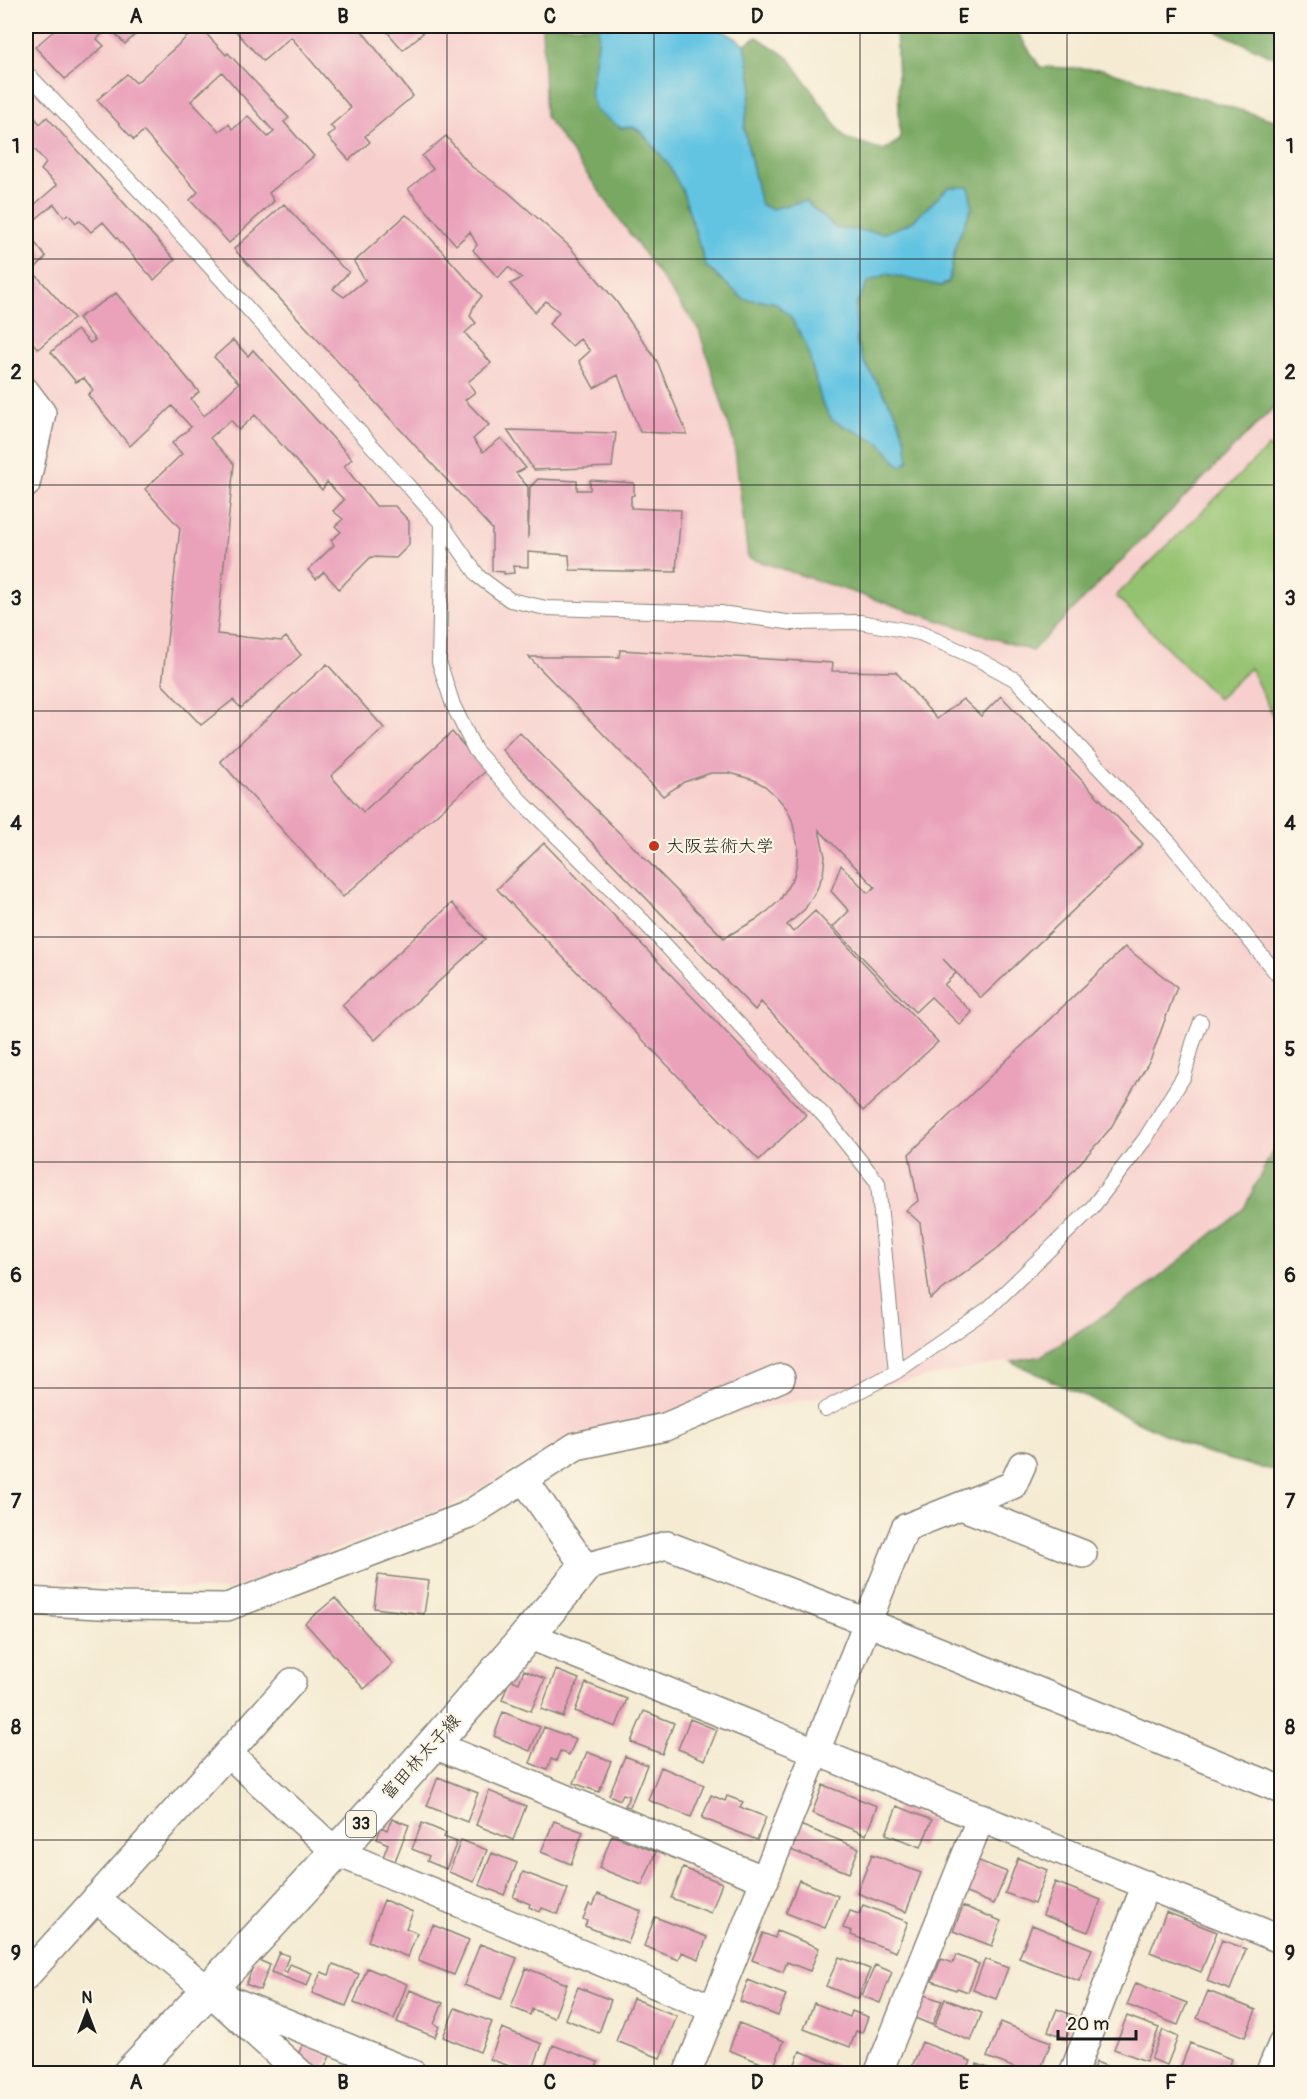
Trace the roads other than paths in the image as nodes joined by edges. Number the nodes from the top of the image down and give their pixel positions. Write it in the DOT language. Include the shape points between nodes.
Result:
graph roads {
  1 [pos="26,72"];
  2 [pos="26,392"];
  3 [pos="26,484"];
  4 [pos="442,524"];
  5 [pos="1281,980"];
  6 [pos="1201,1022"];
  7 [pos="896,1372"];
  8 [pos="781,1378"];
  9 [pos="825,1408"];
  10 [pos="1022,1465"];
  11 [pos="524,1479"];
  12 [pos="961,1506"];
  13 [pos="1083,1554"];
  14 [pos="585,1567"];
  15 [pos="26,1601"];
  16 [pos="867,1622"];
  17 [pos="528,1635"];
  18 [pos="292,1682"];
  19 [pos="432,1744"];
  20 [pos="816,1752"];
  21 [pos="228,1753"];
  22 [pos="1281,1790"];
  23 [pos="981,1817"];
  24 [pos="336,1852"];
  25 [pos="765,1880"];
  26 [pos="1146,1884"];
  27 [pos="96,1898"];
  28 [pos="1281,1940"];
  29 [pos="26,1976"];
  30 [pos="209,1991"];
  31 [pos="712,2008"];
  32 [pos="1281,2044"];
  33 [pos="129,2073"];
  34 [pos="301,2073"];
  35 [pos="413,2073"];
  36 [pos="687,2073"];
  37 [pos="878,2073"];
  38 [pos="1073,2073"];
  39 [pos="1269,2073"];
  1 -- 4 [label="lane" via="175,228"];
  2 -- 3 [label="street" via="42,413"];
  4 -- 5 [label="lane" via="479,577 510,600 546,608 720,612 794,623 860,622 920,633 976,658 1016,680 1170,843"];
  4 -- 7 [label="lane" via="439,662 453,705 475,750 644,922 826,1118 878,1183"];
  6 -- 7 [label="lane" via="1184,1076 1145,1139 1091,1209 989,1308"];
  7 -- 9 [label="lane"];
  8 -- 11 [label="street" via="665,1427 576,1446"];
  10 -- 12 [label="street" via="1013,1485"];
  11 -- 14 [label="street"];
  11 -- 15 [label="street" via="466,1516 227,1607"];
  12 -- 13 [label="street"];
  12 -- 16 [label="street" via="905,1528"];
  14 -- 16 [label="street" via="667,1545"];
  14 -- 17 [label="main road, 富田林太子線 / 33"];
  16 -- 20 [label="street"];
  16 -- 22 [label="street"];
  17 -- 19 [label="main road, 富田林太子線 / 33"];
  17 -- 20 [label="street"];
  18 -- 21 [label="street"];
  19 -- 24 [label="main road, 富田林太子線 / 33"];
  19 -- 25 [label="street"];
  20 -- 23 [label="street"];
  20 -- 25 [label="street"];
  21 -- 24 [label="street"];
  21 -- 27 [label="street"];
  23 -- 26 [label="street"];
  23 -- 37 [label="street"];
  24 -- 30 [label="main road, 富田林太子線 / 33"];
  24 -- 31 [label="street"];
  25 -- 31 [label="street"];
  26 -- 28 [label="street"];
  26 -- 38 [label="street"];
  27 -- 29 [label="street"];
  27 -- 30 [label="street"];
  30 -- 33 [label="main road, 富田林太子線 / 33"];
  30 -- 34 [label="street"];
  30 -- 35 [label="street"];
  31 -- 36 [label="street"];
  32 -- 39 [label="street"];
}
